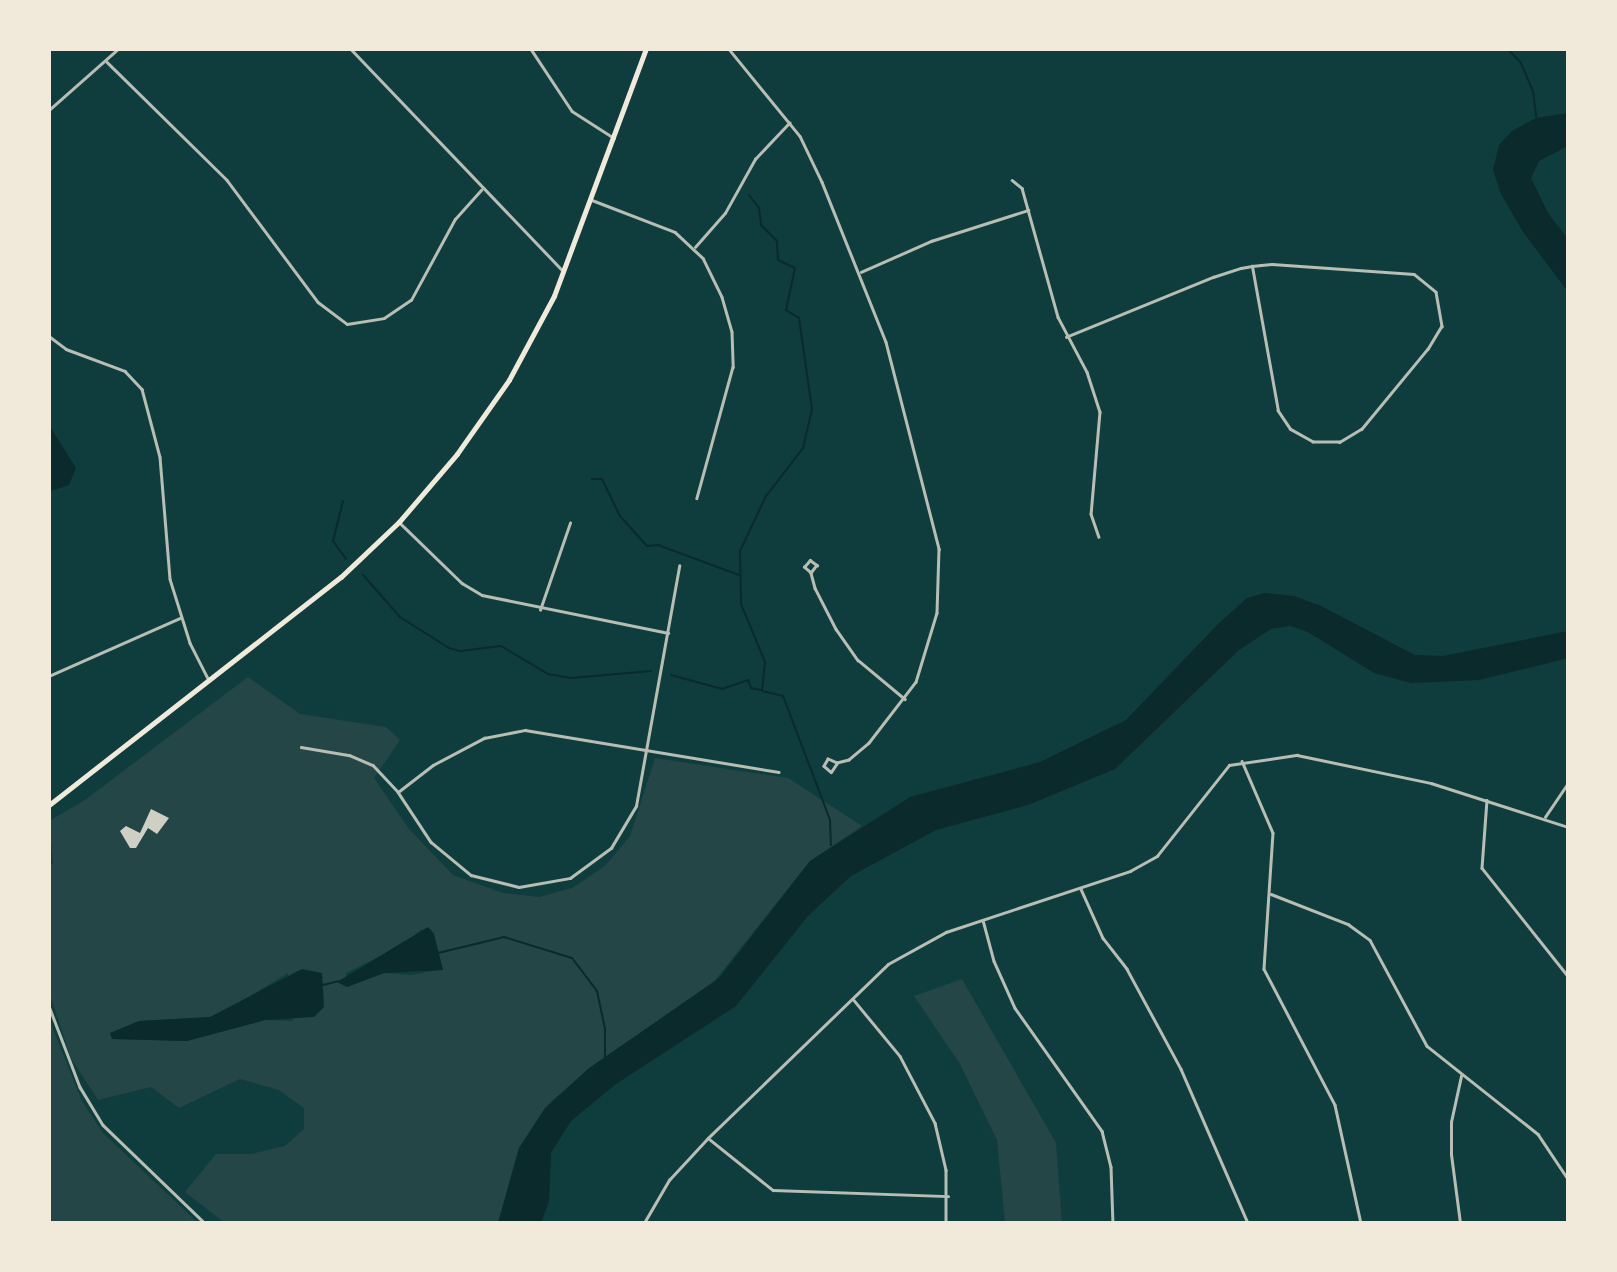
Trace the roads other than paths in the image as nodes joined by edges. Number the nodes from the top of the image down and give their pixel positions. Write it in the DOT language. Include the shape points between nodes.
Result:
graph roads {
  1 [pos="118,49"];
  2 [pos="351,49"];
  3 [pos="531,49"];
  4 [pos="646,49"];
  5 [pos="729,49"];
  6 [pos="107,62"];
  7 [pos="49,110"];
  8 [pos="789,123"];
  9 [pos="614,138"];
  10 [pos="1012,180"];
  11 [pos="481,190"];
  12 [pos="592,200"];
  13 [pos="1028,209"];
  14 [pos="695,247"];
  15 [pos="1252,266"];
  16 [pos="564,272"];
  17 [pos="860,273"];
  18 [pos="49,336"];
  19 [pos="1066,337"];
  20 [pos="698,498"];
  21 [pos="399,522"];
  22 [pos="570,523"];
  23 [pos="1100,537"];
  24 [pos="679,566"];
  25 [pos="811,573"];
  26 [pos="540,610"];
  27 [pos="181,618"];
  28 [pos="668,633"];
  29 [pos="49,676"];
  30 [pos="210,680"];
  31 [pos="905,699"];
  32 [pos="301,747"];
  33 [pos="647,748"];
  34 [pos="1242,761"];
  35 [pos="837,763"];
  36 [pos="779,772"];
  37 [pos="1568,783"];
  38 [pos="398,792"];
  39 [pos="1487,799"];
  40 [pos="49,805"];
  41 [pos="1545,817"];
  42 [pos="1568,827"];
  43 [pos="1081,889"];
  44 [pos="1270,894"];
  45 [pos="983,920"];
  46 [pos="1568,976"];
  47 [pos="853,999"];
  48 [pos="49,1006"];
  49 [pos="1461,1076"];
  50 [pos="708,1138"];
  51 [pos="1568,1179"];
  52 [pos="948,1196"];
  53 [pos="205,1223"];
  54 [pos="645,1223"];
  55 [pos="946,1223"];
  56 [pos="1112,1223"];
  57 [pos="1248,1223"];
  58 [pos="1361,1223"];
  59 [pos="1460,1223"];
  1 -- 6 [label="street"];
  2 -- 11 [label="street"];
  3 -- 9 [label="street" via="572,111"];
  4 -- 9 [label="main road"];
  5 -- 8 [label="street"];
  6 -- 7 [label="street"];
  6 -- 11 [label="street" via="227,180 318,302 347,324 384,318 411,300 455,219"];
  8 -- 14 [label="street" via="755,159 725,213"];
  8 -- 17 [label="street" via="809,152"];
  9 -- 12 [label="main road"];
  10 -- 13 [label="street" via="1022,188"];
  11 -- 16 [label="street"];
  12 -- 14 [label="street" via="663,226"];
  12 -- 16 [label="main road"];
  13 -- 17 [label="street" via="931,241"];
  13 -- 19 [label="street"];
  14 -- 20 [label="street" via="722,297 733,349 730,386 704,462"];
  15 -- 15 [label="street" via="1287,264 1414,274 1436,292 1441,326 1428,349 1363,429 1340,442 1313,442 1290,429 1278,411"];
  15 -- 19 [label="street" via="1213,277"];
  16 -- 21 [label="main road" via="498,397"];
  17 -- 31 [label="street" via="893,366 941,562 928,653"];
  18 -- 27 [label="street" via="66,349 125,370 142,389 157,441 167,561"];
  19 -- 23 [label="street" via="1087,372 1100,412 1091,514"];
  21 -- 26 [label="street" via="472,590"];
  21 -- 30 [label="main road" via="341,577"];
  22 -- 26 [label="street"];
  24 -- 28 [label="street"];
  25 -- 31 [label="street" via="835,629 858,660"];
  26 -- 28 [label="street"];
  27 -- 29 [label="street"];
  27 -- 30 [label="street"];
  28 -- 33 [label="street"];
  30 -- 40 [label="main road"];
  31 -- 35 [label="street" via="869,743"];
  32 -- 38 [label="street" via="361,758 384,774"];
  33 -- 36 [label="street"];
  33 -- 38 [label="street" via="543,730 505,732 433,765"];
  33 -- 38 [label="street" via="636,806 622,834 582,872 547,885 507,886 462,871 415,824"];
  34 -- 39 [label="street" via="1297,755"];
  34 -- 43 [label="street" via="1218,774 1157,856"];
  34 -- 44 [label="street" via="1273,833"];
  37 -- 41 [label="street"];
  39 -- 41 [label="street"];
  39 -- 46 [label="street" via="1482,868"];
  41 -- 42 [label="street"];
  43 -- 45 [label="street"];
  43 -- 57 [label="street" via="1103,938 1127,969 1181,1069"];
  44 -- 49 [label="street" via="1348,924 1370,940 1427,1046"];
  44 -- 58 [label="street" via="1262,946 1264,969 1335,1105"];
  45 -- 47 [label="street" via="912,947"];
  45 -- 56 [label="street" via="994,961 1015,1008 1102,1131 1111,1167"];
  47 -- 50 [label="street"];
  47 -- 52 [label="street" via="900,1056 924,1098 942,1145"];
  48 -- 53 [label="street" via="80,1087 103,1125"];
  49 -- 51 [label="street" via="1538,1134"];
  49 -- 59 [label="street" via="1451,1122"];
  50 -- 52 [label="street" via="773,1190"];
  50 -- 54 [label="street" via="668,1180"];
  52 -- 55 [label="street"];
}
